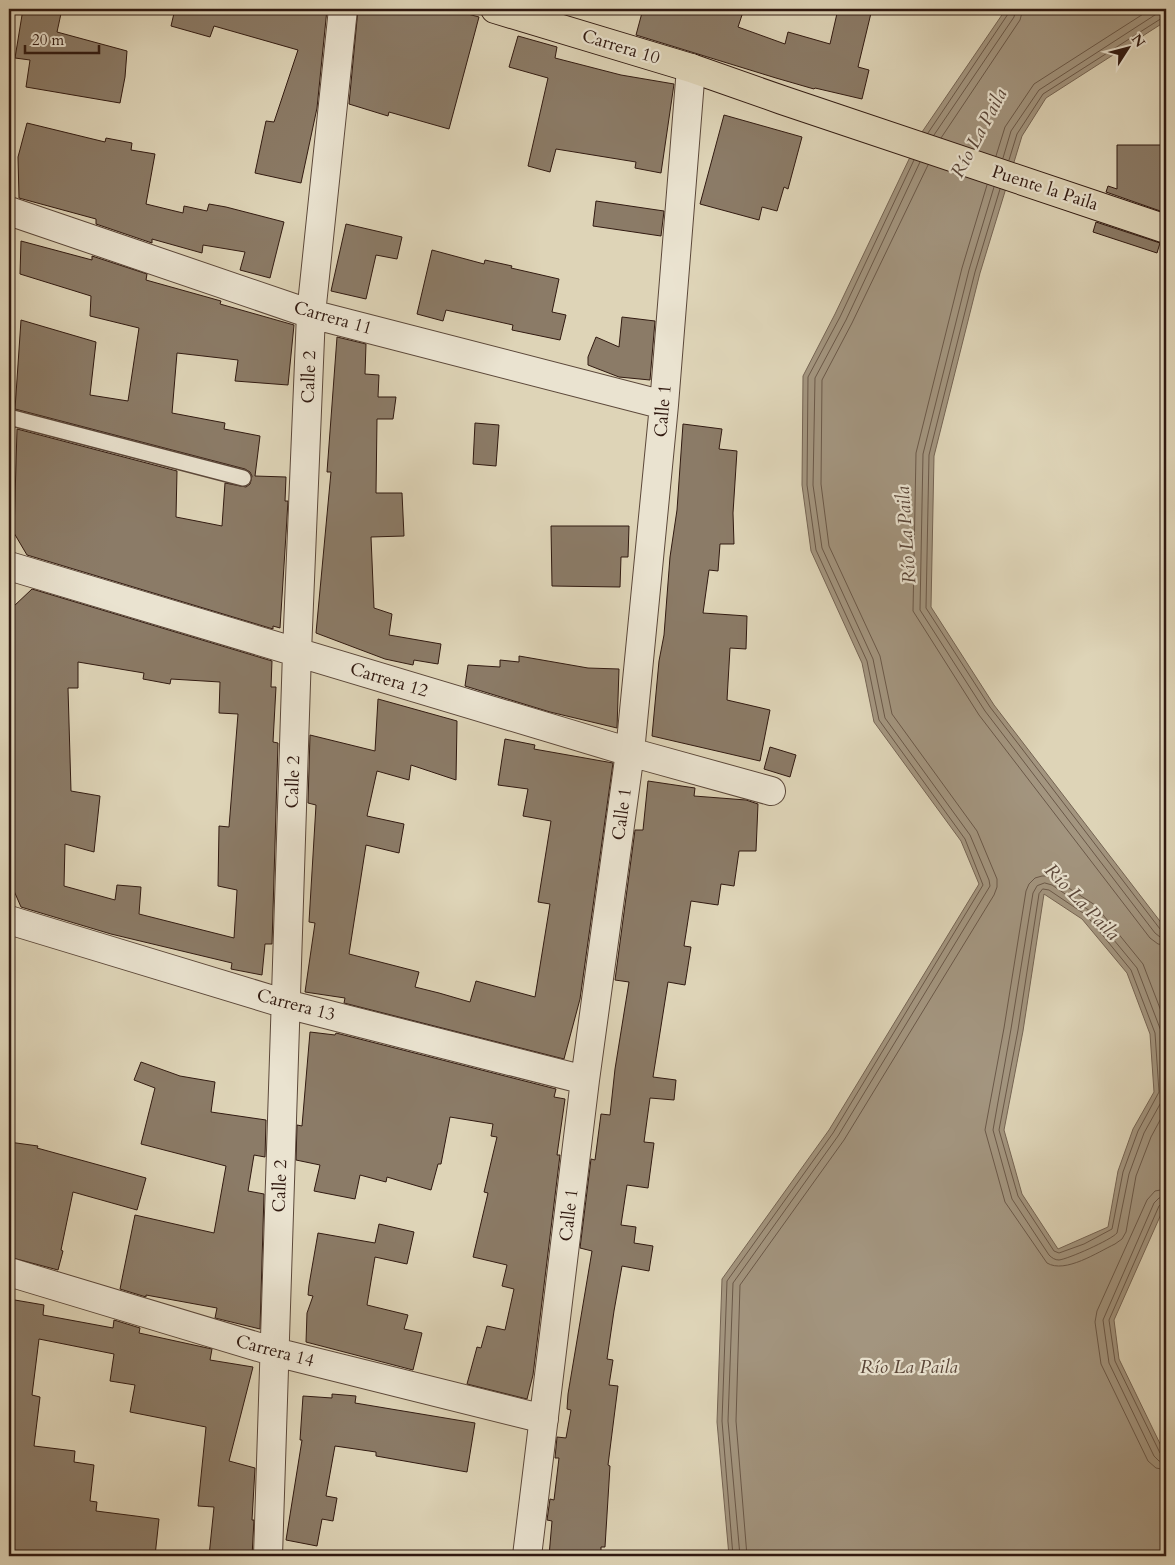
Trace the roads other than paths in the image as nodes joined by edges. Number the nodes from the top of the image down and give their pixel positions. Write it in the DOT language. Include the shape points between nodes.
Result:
graph roads {
  1 [pos="343,9"];
  2 [pos="495,9"];
  3 [pos="691,68"];
  4 [pos="782,100"];
  5 [pos="9,211"];
  6 [pos="1166,229"];
  7 [pos="311,314"];
  8 [pos="664,405"];
  9 [pos="9,417"];
  10 [pos="243,478"];
  11 [pos="9,566"];
  12 [pos="297,652"];
  13 [pos="630,752"];
  14 [pos="771,791"];
  15 [pos="9,920"];
  16 [pos="286,1004"];
  17 [pos="585,1080"];
  18 [pos="9,1272"];
  19 [pos="275,1352"];
  20 [pos="544,1419"];
  21 [pos="268,1556"];
  22 [pos="527,1556"];
  1 -- 7 [label="street, Calle 2"];
  2 -- 3 [label="main road, Carrera 10"];
  3 -- 4 [label="main road, Carrera 10"];
  3 -- 8 [label="street, Calle 1"];
  4 -- 6 [label="main road, Puente la Paila"];
  5 -- 7 [label="street, Carrera 11"];
  7 -- 8 [label="street, Carrera 11"];
  7 -- 12 [label="street, Calle 2"];
  8 -- 13 [label="street, Calle 1"];
  9 -- 10 [label="lane"];
  11 -- 12 [label="street, Carrera 12"];
  12 -- 13 [label="street, Carrera 12"];
  12 -- 16 [label="street, Calle 2"];
  13 -- 14 [label="street, Carrera 12"];
  13 -- 17 [label="street, Calle 1"];
  15 -- 16 [label="street, Carrera 13"];
  16 -- 17 [label="street, Carrera 13"];
  16 -- 19 [label="street, Calle 2"];
  17 -- 20 [label="street, Calle 1"];
  18 -- 19 [label="street, Carrera 14"];
  19 -- 20 [label="street, Carrera 14"];
  19 -- 21 [label="street, Calle 2"];
  20 -- 22 [label="street, Calle 1"];
}
